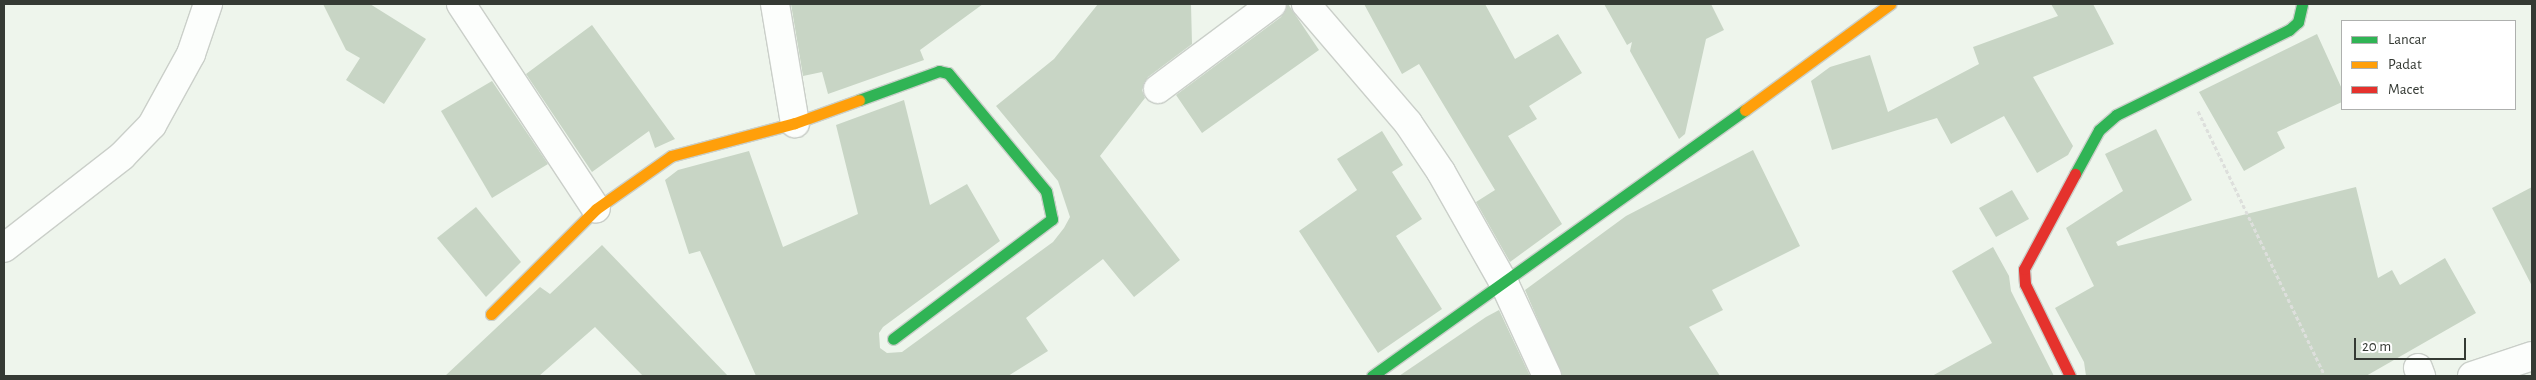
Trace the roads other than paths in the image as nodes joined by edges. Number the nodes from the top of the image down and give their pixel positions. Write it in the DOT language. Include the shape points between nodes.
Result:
graph roads {
  1 [pos="208,4"];
  2 [pos="461,4"];
  3 [pos="775,4"];
  4 [pos="1272,4"];
  5 [pos="1306,4"];
  6 [pos="1890,4"];
  7 [pos="2302,4"];
  8 [pos="1158,89"];
  9 [pos="795,123"];
  10 [pos="596,209"];
  11 [pos="4,248"];
  12 [pos="1505,285"];
  13 [pos="491,314"];
  14 [pos="893,339"];
  15 [pos="2532,356"];
  16 [pos="1372,376"];
  17 [pos="1547,376"];
  18 [pos="2070,376"];
  19 [pos="2472,376"];
  1 -- 11 [label="street" via="191,54 152,125 122,156"];
  2 -- 10 [label="street"];
  3 -- 9 [label="street"];
  4 -- 8 [label="street"];
  5 -- 12 [label="street" via="1408,123"];
  6 -- 12 [label="street"];
  7 -- 18 [label="street" via="2298,22 2289,30 2116,115 2099,130 2055,218 2028,256 2025,284 2070,368"];
  9 -- 10 [label="street" via="671,156"];
  9 -- 14 [label="street" via="939,71 948,72 1046,191 1052,219 1044,229"];
  10 -- 13 [label="street"];
  12 -- 16 [label="street"];
  12 -- 17 [label="street"];
  15 -- 19 [label="street"];
}
